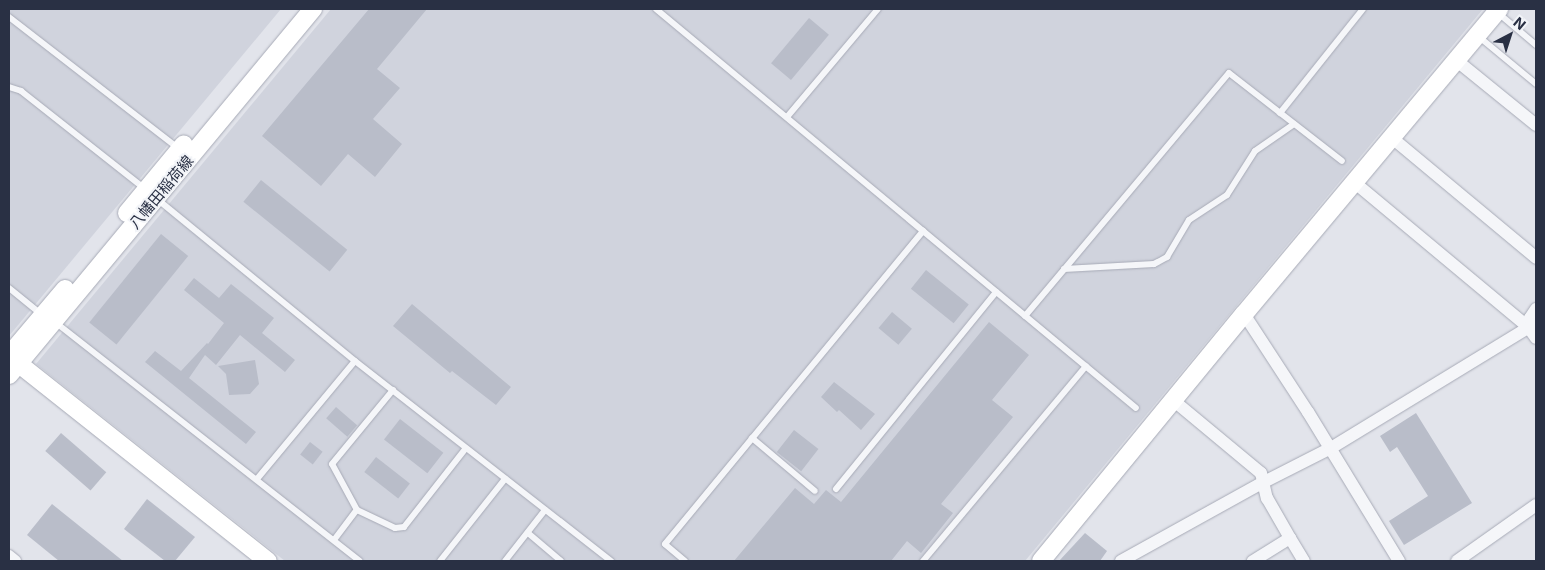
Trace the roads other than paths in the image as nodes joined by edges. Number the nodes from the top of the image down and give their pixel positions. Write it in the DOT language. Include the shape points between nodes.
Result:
graph roads {
  1 [pos="297,9"];
  2 [pos="313,9"];
  3 [pos="656,9"];
  4 [pos="878,9"];
  5 [pos="1363,9"];
  6 [pos="1498,10"];
  7 [pos="9,17"];
  8 [pos="1477,35"];
  9 [pos="1536,45"];
  10 [pos="1456,60"];
  11 [pos="1536,84"];
  12 [pos="9,87"];
  13 [pos="1280,113"];
  14 [pos="787,117"];
  15 [pos="1294,124"];
  16 [pos="1536,125"];
  17 [pos="1391,137"];
  18 [pos="180,150"];
  19 [pos="1342,161"];
  20 [pos="1354,182"];
  21 [pos="151,194"];
  22 [pos="923,231"];
  23 [pos="1536,258"];
  24 [pos="1064,269"];
  25 [pos="9,288"];
  26 [pos="996,292"];
  27 [pos="1536,309"];
  28 [pos="1244,314"];
  29 [pos="1025,316"];
  30 [pos="48,318"];
  31 [pos="1532,325"];
  32 [pos="1536,338"];
  33 [pos="355,361"];
  34 [pos="11,362"];
  35 [pos="1086,366"];
  36 [pos="393,390"];
  37 [pos="1173,400"];
  38 [pos="1136,408"];
  39 [pos="752,438"];
  40 [pos="466,448"];
  41 [pos="1331,448"];
  42 [pos="257,479"];
  43 [pos="506,479"];
  44 [pos="1262,483"];
  45 [pos="836,489"];
  46 [pos="815,491"];
  47 [pos="1536,505"];
  48 [pos="357,510"];
  49 [pos="545,510"];
  50 [pos="528,532"];
  51 [pos="1290,538"];
  52 [pos="334,540"];
  53 [pos="9,556"];
  54 [pos="15,561"];
  55 [pos="268,561"];
  56 [pos="360,561"];
  57 [pos="440,561"];
  58 [pos="505,561"];
  59 [pos="561,561"];
  60 [pos="611,561"];
  61 [pos="686,561"];
  62 [pos="923,561"];
  63 [pos="1041,561"];
  64 [pos="1121,561"];
  65 [pos="1253,561"];
  66 [pos="1304,561"];
  67 [pos="1399,561"];
  68 [pos="1457,561"];
  1 -- 18 [label="street, 八幡田稲荷線"];
  2 -- 21 [label="street, 八幡田稲荷線"];
  3 -- 14 [label="lane"];
  4 -- 14 [label="lane"];
  5 -- 13 [label="lane"];
  6 -- 8 [label="street"];
  6 -- 9 [label="lane"];
  7 -- 18 [label="lane"];
  8 -- 10 [label="street"];
  8 -- 11 [label="lane"];
  10 -- 16 [label="street"];
  10 -- 17 [label="street"];
  12 -- 21 [label="lane" via="21,91"];
  13 -- 15 [label="lane"];
  13 -- 24 [label="lane" via="1229,73"];
  14 -- 22 [label="lane"];
  15 -- 19 [label="lane"];
  15 -- 24 [label="lane" via="1256,151 1227,195 1189,220 1167,257 1154,264"];
  17 -- 20 [label="street"];
  17 -- 23 [label="street"];
  18 -- 21 [label="street, 八幡田稲荷線"];
  20 -- 28 [label="street"];
  20 -- 31 [label="street"];
  21 -- 30 [label="street, 八幡田稲荷線"];
  21 -- 33 [label="lane"];
  22 -- 26 [label="lane"];
  22 -- 39 [label="lane"];
  24 -- 29 [label="lane"];
  25 -- 30 [label="lane"];
  26 -- 29 [label="lane"];
  26 -- 45 [label="lane"];
  27 -- 31 [label="street" via="1530,318"];
  28 -- 37 [label="street"];
  28 -- 41 [label="street"];
  29 -- 35 [label="lane"];
  30 -- 34 [label="street, 八幡田稲荷線"];
  30 -- 42 [label="lane"];
  31 -- 32 [label="street"];
  31 -- 41 [label="street"];
  33 -- 36 [label="lane"];
  33 -- 42 [label="lane"];
  34 -- 55 [label="street"];
  35 -- 38 [label="lane"];
  35 -- 62 [label="lane"];
  36 -- 40 [label="lane"];
  36 -- 48 [label="lane" via="332,464"];
  37 -- 44 [label="street" via="1261,473"];
  37 -- 63 [label="street"];
  39 -- 46 [label="lane"];
  39 -- 61 [label="lane" via="665,544"];
  40 -- 43 [label="lane"];
  40 -- 48 [label="lane" via="404,528 395,528"];
  41 -- 44 [label="street"];
  41 -- 67 [label="street"];
  42 -- 52 [label="lane"];
  43 -- 49 [label="lane"];
  43 -- 57 [label="lane"];
  44 -- 51 [label="street"];
  44 -- 64 [label="street"];
  47 -- 68 [label="street"];
  48 -- 52 [label="lane"];
  49 -- 50 [label="lane"];
  49 -- 60 [label="lane"];
  50 -- 58 [label="lane"];
  50 -- 59 [label="lane"];
  51 -- 65 [label="street"];
  51 -- 66 [label="street"];
  52 -- 56 [label="lane"];
  53 -- 54 [label="street"];
}
